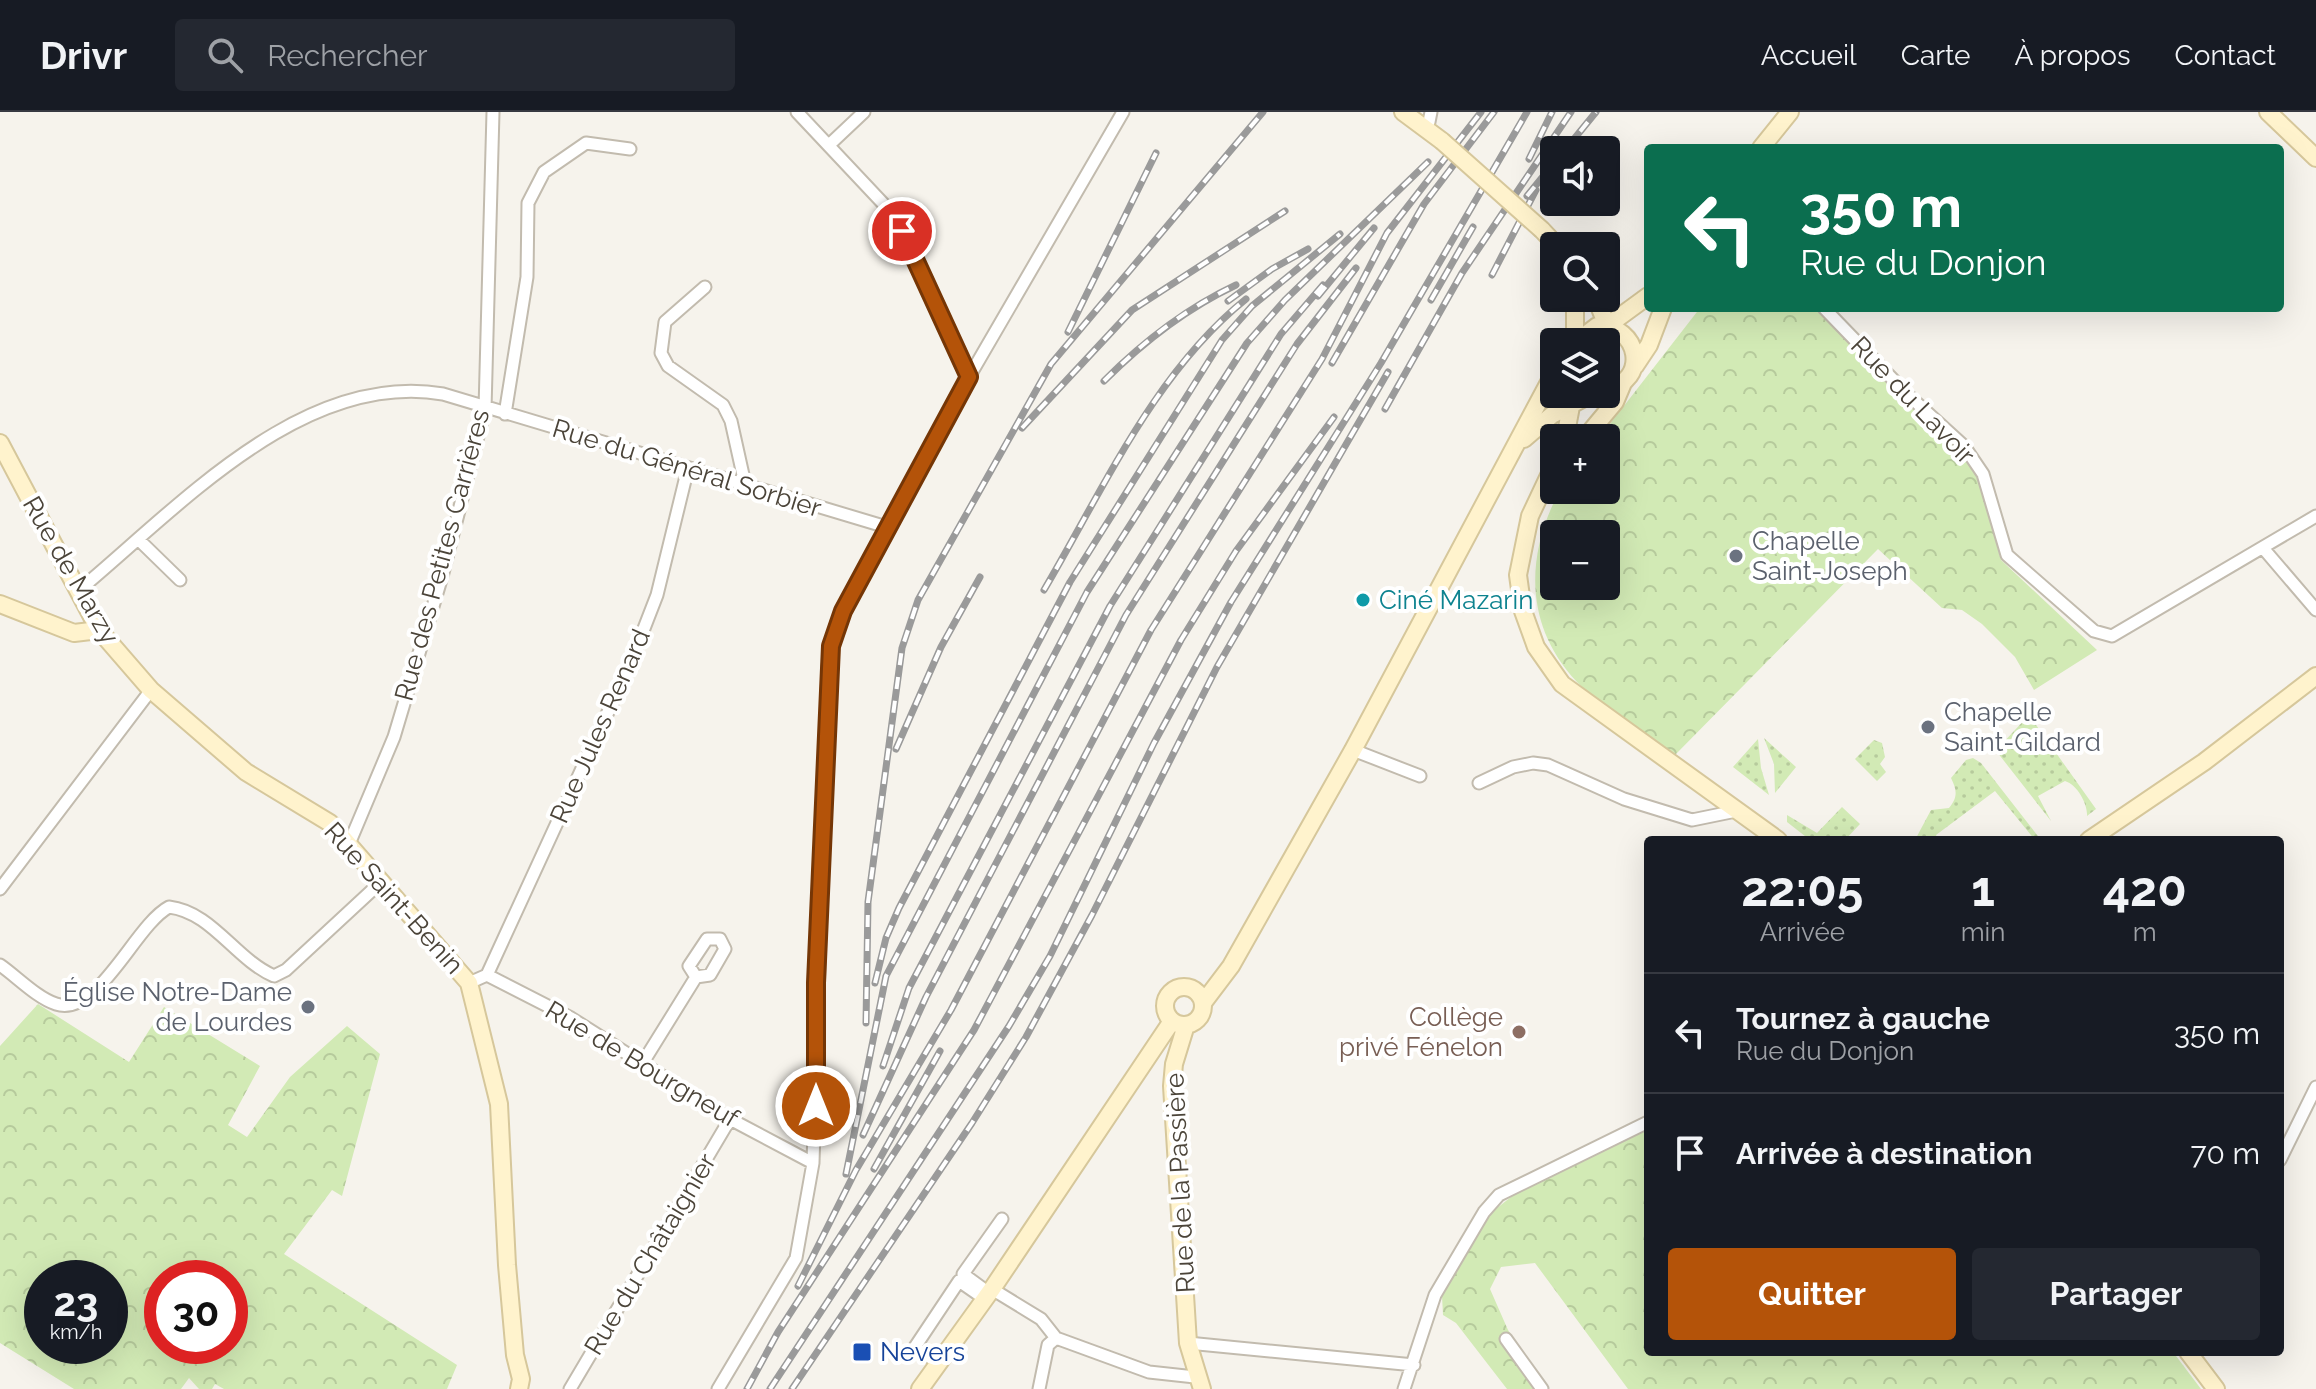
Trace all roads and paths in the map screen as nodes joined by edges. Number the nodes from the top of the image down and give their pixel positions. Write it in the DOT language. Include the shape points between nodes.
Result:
graph roads {
  1 [pos="493,112"];
  2 [pos="797,112"];
  3 [pos="864,112"];
  4 [pos="1123,112"];
  5 [pos="1403,112"];
  6 [pos="1790,112"];
  7 [pos="2268,112"];
  8 [pos="1426,115"];
  9 [pos="1442,141"];
  10 [pos="1764,144"];
  11 [pos="829,145"];
  12 [pos="630,149"];
  13 [pos="2316,158"];
  14 [pos="1544,232"];
  15 [pos="705,287"];
  16 [pos="1644,299"];
  17 [pos="1602,312"];
  18 [pos="1661,312"];
  19 [pos="1828,312"];
  20 [pos="1607,326"];
  21 [pos="1598,328"];
  22 [pos="1635,366"];
  23 [pos="969,377"];
  24 [pos="1623,383"];
  25 [pos="1620,384"];
  26 [pos="1540,397"];
  27 [pos="1561,408"];
  28 [pos="485,409"];
  29 [pos="505,414"];
  30 [pos="1597,424"];
  31 [pos="0,443"];
  32 [pos="1520,443"];
  33 [pos="688,468"];
  34 [pos="739,485"];
  35 [pos="1540,496"];
  36 [pos="2316,516"];
  37 [pos="890,528"];
  38 [pos="139,540"];
  39 [pos="2263,548"];
  40 [pos="180,580"];
  41 [pos="78,591"];
  42 [pos="0,604"];
  43 [pos="2316,610"];
  44 [pos="99,630"];
  45 [pos="2316,676"];
  46 [pos="151,690"];
  47 [pos="1353,750"];
  48 [pos="1420,776"];
  49 [pos="1479,783"];
  50 [pos="1736,811"];
  51 [pos="1772,836"];
  52 [pos="2095,836"];
  53 [pos="349,844"];
  54 [pos="381,882"];
  55 [pos="0,889"];
  56 [pos="0,965"];
  57 [pos="487,975"];
  58 [pos="696,977"];
  59 [pos="469,983"];
  60 [pos="1201,998"];
  61 [pos="1179,1023"];
  62 [pos="642,1064"];
  63 [pos="2316,1087"];
  64 [pos="730,1119"];
  65 [pos="1644,1124"];
  66 [pos="2284,1152"];
  67 [pos="813,1163"];
  68 [pos="1002,1219"];
  69 [pos="989,1293"];
  70 [pos="1056,1338"];
  71 [pos="1506,1339"];
  72 [pos="1188,1343"];
  73 [pos="2191,1356"];
  74 [pos="938,1363"];
  75 [pos="1414,1365"];
  76 [pos="1199,1383"];
  77 [pos="525,1386"];
  78 [pos="570,1389"];
  79 [pos="718,1389"];
  80 [pos="920,1389"];
  81 [pos="1039,1389"];
  82 [pos="1404,1389"];
  83 [pos="1542,1389"];
  84 [pos="2216,1389"];
  1 -- 28 [label="street, Rue des Petites Carrières"];
  2 -- 11 [label="street"];
  3 -- 11 [label="street"];
  4 -- 23 [label="street"];
  5 -- 9 [label="main road"];
  6 -- 10 [label="main road"];
  7 -- 13 [label="main road"];
  8 -- 9 [label="main road"];
  9 -- 14 [label="main road, bridge"];
  11 -- 23 [label="street" via="892,213"];
  12 -- 29 [label="street" via="586,143 544,172 528,203 527,277"];
  15 -- 34 [label="street" via="665,322 661,353 668,366 723,405 743,475"];
  16 -- 20 [label="main road"];
  17 -- 20 [label="main road"];
  18 -- 22 [label="main road"];
  19 -- 39 [label="street, Rue du Lavoir" via="1964,446 1983,474 2007,555 2094,631 2112,636"];
  20 -- 21 [label="main road"];
  20 -- 22 [label="main road" via="1630,339"];
  22 -- 24 [label="main road"];
  23 -- 37 [label="street"];
  24 -- 25 [label="main road"];
  24 -- 30 [label="main road"];
  26 -- 32 [label="main road"];
  27 -- 32 [label="main road"];
  28 -- 29 [label="street, Rue du Général Sorbier"];
  28 -- 38 [label="street, Rue du Général Sorbier" via="410,388 324,408 286,424"];
  28 -- 53 [label="street, Rue des Petites Carrières" via="394,737"];
  29 -- 33 [label="street, Rue du Général Sorbier"];
  31 -- 41 [label="main road, Rue de Marzy"];
  32 -- 47 [label="main road"];
  33 -- 34 [label="street, Rue du Général Sorbier"];
  33 -- 57 [label="street, Rue Jules Renard" via="657,595 631,662"];
  34 -- 37 [label="street, Rue du Général Sorbier"];
  35 -- 50 [label="main road" via="1530,516 1518,575 1536,647 1562,684"];
  36 -- 39 [label="street"];
  37 -- 67 [label="street" via="843,611 828,666"];
  38 -- 40 [label="street"];
  38 -- 41 [label="street, Rue du Général Sorbier"];
  39 -- 43 [label="street"];
  41 -- 44 [label="main road, Rue de Marzy"];
  42 -- 44 [label="main road" via="74,633"];
  44 -- 46 [label="main road, Rue de Marzy"];
  45 -- 52 [label="main road" via="2204,762"];
  46 -- 53 [label="main road, Rue Saint-Benin" via="246,772 330,823"];
  46 -- 55 [label="street"];
  47 -- 48 [label="street"];
  47 -- 60 [label="main road" via="1216,988"];
  49 -- 50 [label="street" via="1533,763 1692,820"];
  50 -- 51 [label="main road"];
  53 -- 54 [label="main road, Rue Saint-Benin"];
  54 -- 56 [label="street" via="274,976 259,970 199,918 169,907 148,923 95,991 72,1005 56,1004"];
  54 -- 59 [label="main road, Rue Saint-Benin"];
  57 -- 59 [label="street"];
  57 -- 62 [label="street, Rue de Bourgneuf" via="571,1018"];
  58 -- 62 [label="street"];
  59 -- 77 [label="main road, Rue Saint-Benin" via="499,1104 515,1355"];
  60 -- 61 [label="main road" via="1201,1015"];
  60 -- 61 [label="main road" via="1182,986 1169,994 1165,1010"];
  61 -- 69 [label="main road"];
  61 -- 72 [label="main road, Rue de la Passière" via="1172,1086"];
  62 -- 64 [label="street, Rue de Bourgneuf"];
  63 -- 66 [label="street"];
  64 -- 67 [label="street, Rue de Bourgneuf"];
  64 -- 78 [label="street, Rue du Châtaignier"];
  65 -- 75 [label="street" via="1499,1195 1435,1295"];
  67 -- 79 [label="street" via="796,1258"];
  68 -- 69 [label="street" via="963,1274"];
  69 -- 70 [label="street" via="1041,1319"];
  69 -- 74 [label="main road"];
  69 -- 74 [label="street" via="959,1281 915,1347"];
  70 -- 76 [label="street" via="1149,1372"];
  70 -- 81 [label="street" via="1048,1345"];
  71 -- 83 [label="street"];
  72 -- 75 [label="street"];
  72 -- 76 [label="main road, Rue de la Passière"];
  73 -- 84 [label="main road"];
  74 -- 80 [label="main road"];
  75 -- 82 [label="street"];
}
